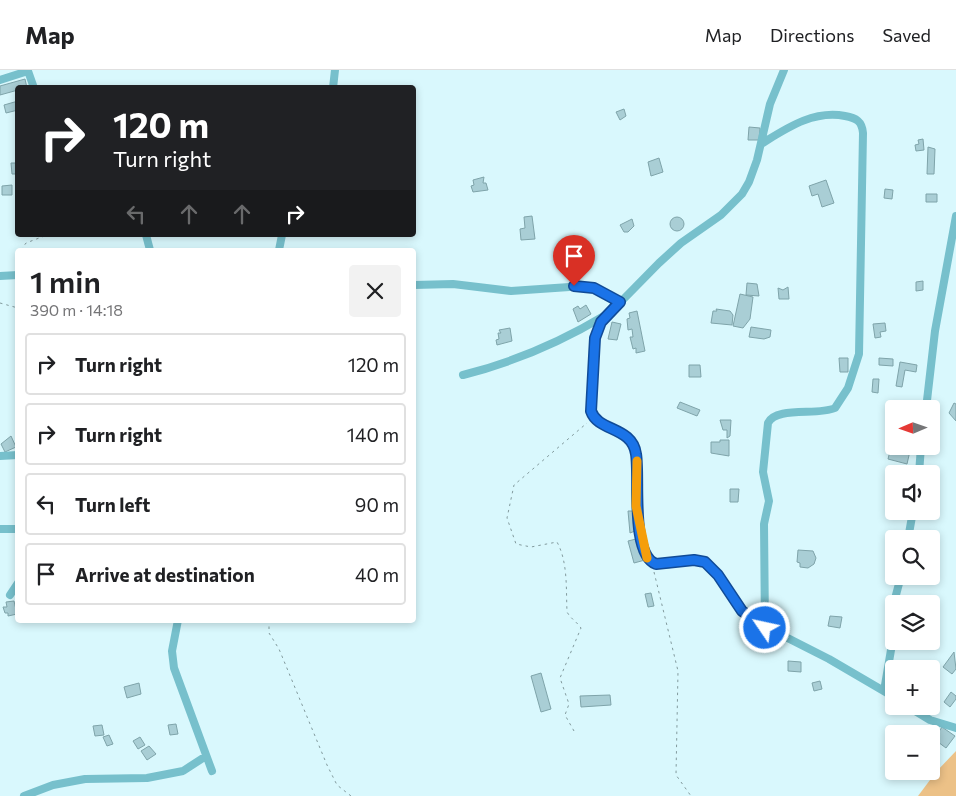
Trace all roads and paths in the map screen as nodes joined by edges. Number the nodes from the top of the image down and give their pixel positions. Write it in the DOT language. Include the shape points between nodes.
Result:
graph roads {
  1 [pos="335,70"];
  2 [pos="784,70"];
  3 [pos="30,71"];
  4 [pos="0,80"];
  5 [pos="33,85"];
  6 [pos="333,85"];
  7 [pos="761,144"];
  8 [pos="956,216"];
  9 [pos="42,237"];
  10 [pos="22,248"];
  11 [pos="15,275"];
  12 [pos="0,276"];
  13 [pos="416,285"];
  14 [pos="620,302"];
  15 [pos="0,303"];
  16 [pos="15,307"];
  17 [pos="608,313"];
  18 [pos="463,375"];
  19 [pos="927,400"];
  20 [pos="594,418"];
  21 [pos="15,455"];
  22 [pos="0,456"];
  23 [pos="0,529"];
  24 [pos="15,529"];
  25 [pos="653,564"];
  26 [pos="899,585"];
  27 [pos="15,587"];
  28 [pos="10,594"];
  29 [pos="177,623"];
  30 [pos="269,623"];
  31 [pos="765,628"];
  32 [pos="884,691"];
  33 [pos="922,715"];
  34 [pos="956,728"];
  35 [pos="574,731"];
  36 [pos="206,756"];
  37 [pos="212,771"];
  38 [pos="24,796"];
  39 [pos="351,796"];
  40 [pos="691,796"];
  1 -- 6 [label="street"];
  2 -- 7 [label="street" via="770,104"];
  3 -- 4 [label="street"];
  3 -- 5 [label="street"];
  7 -- 14 [label="street" via="749,182 734,203 681,243"];
  7 -- 31 [label="street" via="798,122 818,115 854,118 860,122 863,133 860,354 848,388 835,408 778,414 768,422 763,472 769,501 764,524"];
  8 -- 19 [label="street" via="935,331"];
  9 -- 10 [label="path" via="26,243"];
  11 -- 12 [label="street"];
  13 -- 14 [label="street" via="453,284 512,290 584,286"];
  14 -- 17 [label="street"];
  15 -- 16 [label="path"];
  17 -- 18 [label="street" via="570,337 507,363"];
  17 -- 20 [label="street" via="601,322 593,347 591,401"];
  20 -- 25 [label="street" via="626,436 635,450 638,517 647,557"];
  20 -- 35 [label="path" via="514,485 507,518 516,544 531,547 557,542 560,547 568,612 581,628 560,678 569,704 565,715"];
  21 -- 22 [label="street"];
  23 -- 24 [label="street"];
  25 -- 31 [label="street" via="705,562 718,575 742,611"];
  25 -- 40 [label="path" via="678,671 676,775"];
  26 -- 32 [label="street" via="892,610 891,654"];
  27 -- 28 [label="street"];
  29 -- 36 [label="street" via="172,651 174,668"];
  30 -- 39 [label="path" via="269,633 279,649 327,765 337,785"];
  31 -- 32 [label="street" via="809,648"];
  33 -- 34 [label="street"];
  36 -- 37 [label="street"];
  36 -- 38 [label="street" via="183,771 147,778 85,779 53,785"];
}
